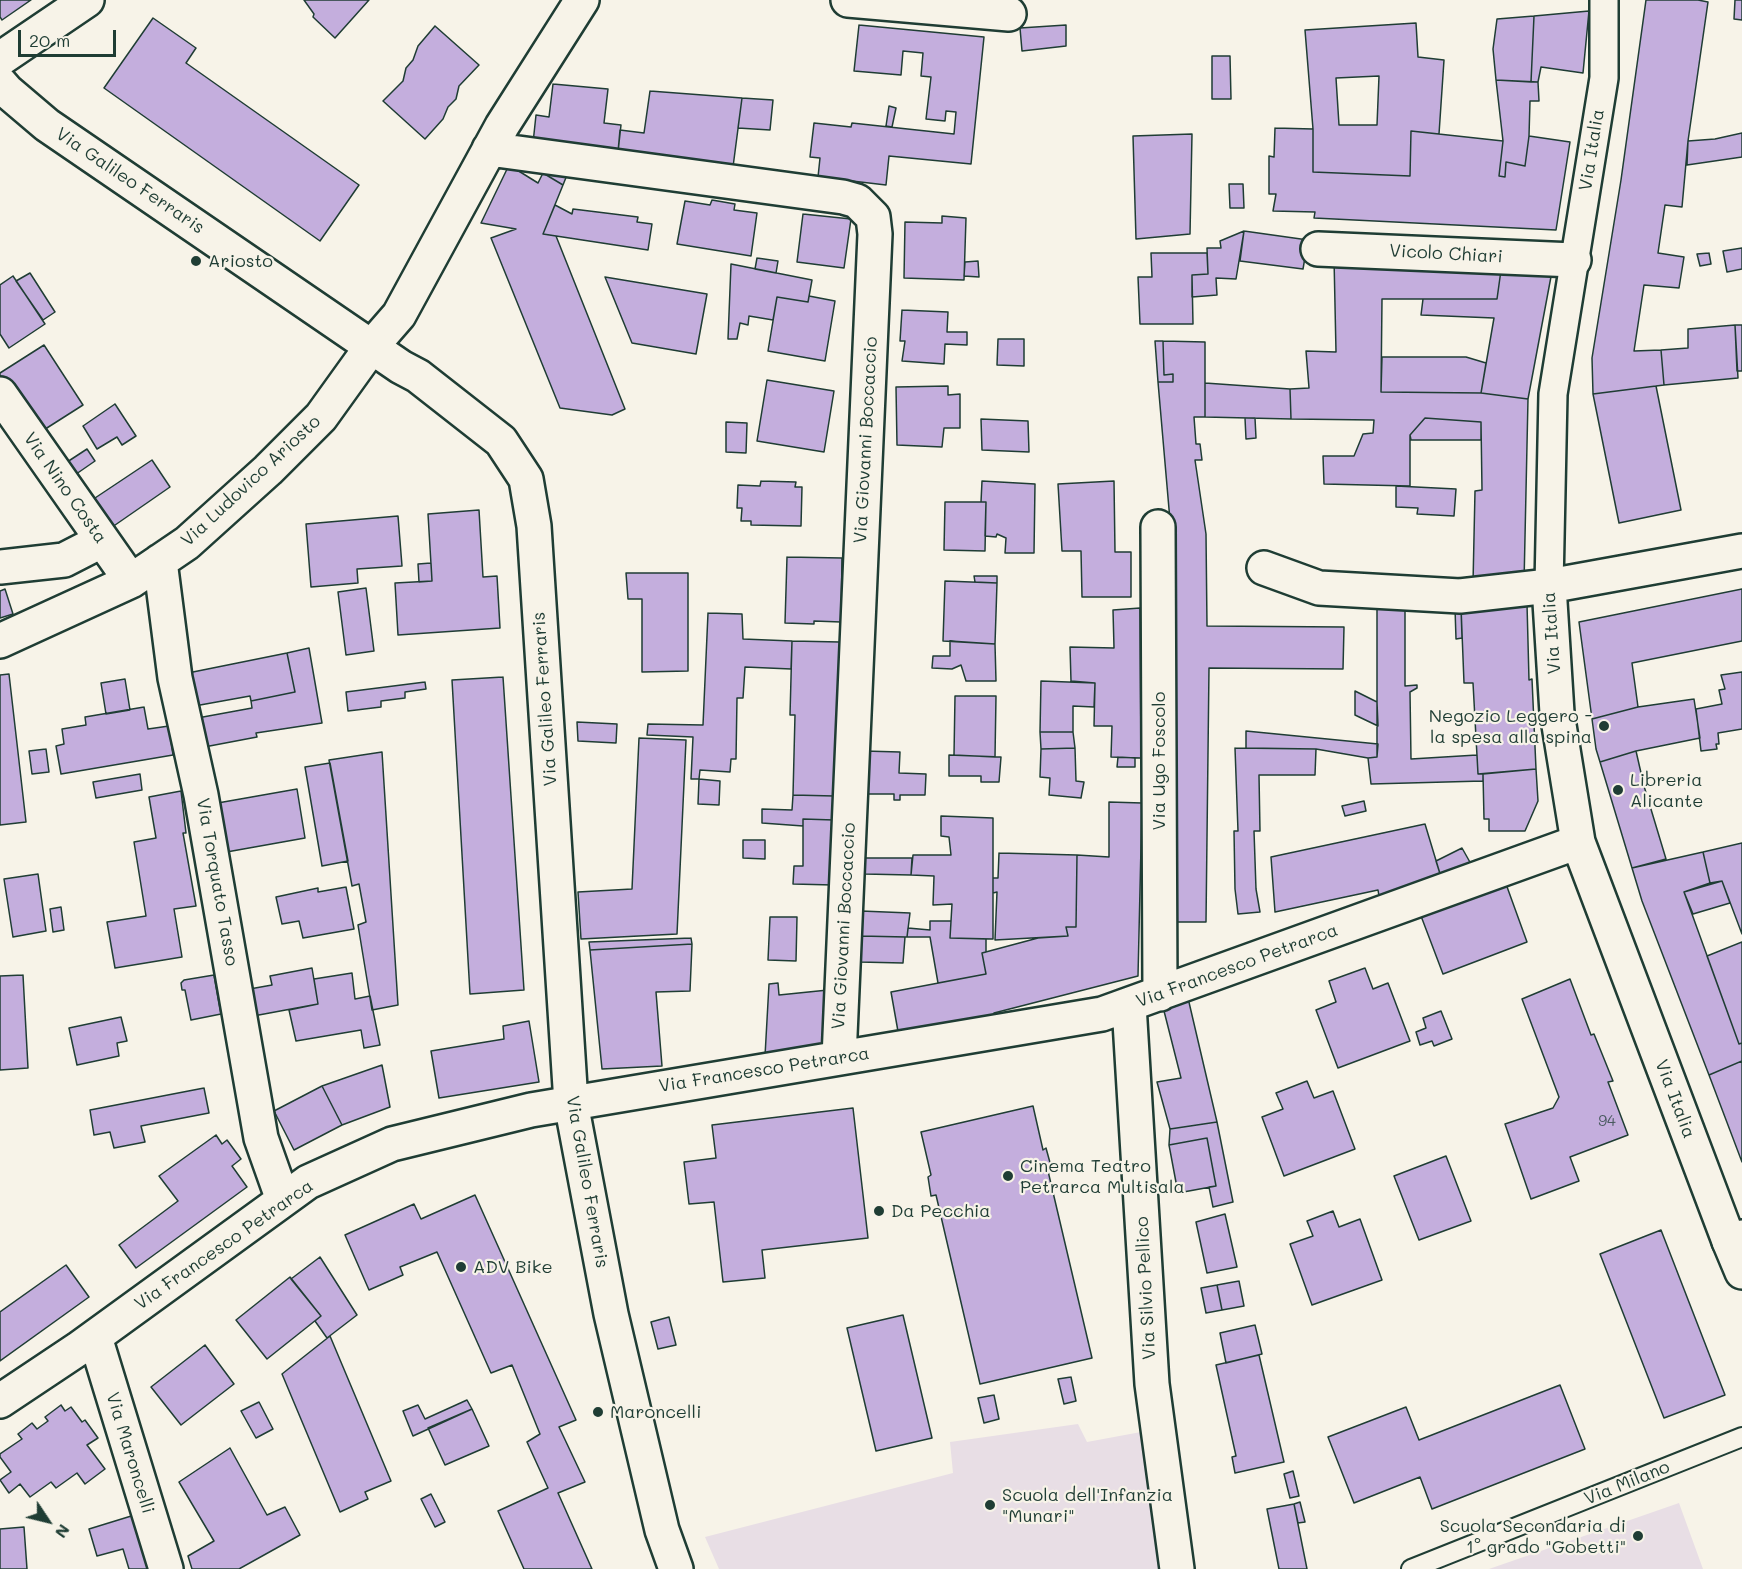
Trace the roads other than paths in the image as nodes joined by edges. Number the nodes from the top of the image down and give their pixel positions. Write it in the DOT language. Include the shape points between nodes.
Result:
graph roads {
  1 [pos="87,0"];
  2 [pos="582,0"];
  3 [pos="848,0"];
  4 [pos="1604,0"];
  5 [pos="1009,14"];
  6 [pos="0,59"];
  7 [pos="0,83"];
  8 [pos="489,149"];
  9 [pos="1318,249"];
  10 [pos="1574,260"];
  11 [pos="372,346"];
  12 [pos="0,394"];
  13 [pos="1158,527"];
  14 [pos="101,541"];
  15 [pos="1742,551"];
  16 [pos="160,561"];
  17 [pos="0,567"];
  18 [pos="1264,568"];
  19 [pos="131,581"];
  20 [pos="1549,586"];
  21 [pos="0,641"];
  22 [pos="1578,842"];
  23 [pos="1160,994"];
  24 [pos="1129,1005"];
  25 [pos="839,1058"];
  26 [pos="572,1103"];
  27 [pos="283,1200"];
  28 [pos="1736,1239"];
  29 [pos="1742,1272"];
  30 [pos="95,1337"];
  31 [pos="0,1401"];
  32 [pos="1742,1437"];
  33 [pos="166,1569"];
  34 [pos="676,1569"];
  35 [pos="1177,1569"];
  36 [pos="1411,1569"];
  1 -- 6 [label="street"];
  2 -- 8 [label="street, Via Ludovico Ariosto"];
  3 -- 5 [label="street"];
  4 -- 10 [label="street, Via Italia" via="1604,78"];
  7 -- 11 [label="street, Via Galileo Ferraris" via="47,124"];
  8 -- 11 [label="street, Via Ludovico Ariosto" via="399,315"];
  8 -- 25 [label="street, Via Giovanni Boccaccio" via="843,197 857,201 873,217"];
  9 -- 10 [label="street, Vicolo Chiari"];
  10 -- 20 [label="street, Via Italia" via="1552,394"];
  11 -- 16 [label="street, Via Ludovico Ariosto" via="321,417 237,499"];
  11 -- 26 [label="street, Via Galileo Ferraris" via="418,376 501,441 526,479 534,526"];
  12 -- 14 [label="street, Via Nino Costa"];
  13 -- 23 [label="street, Via Ugo Foscolo"];
  14 -- 17 [label="street" via="64,560"];
  14 -- 19 [label="street, Via Nino Costa"];
  15 -- 20 [label="street"];
  16 -- 19 [label="street, Via Ludovico Ariosto"];
  16 -- 27 [label="street, Via Torquato Tasso" via="175,678 203,806 261,1138"];
  18 -- 20 [label="street" via="1319,588 1460,596"];
  19 -- 21 [label="street, Via Ludovico Ariosto"];
  20 -- 22 [label="street, Via Italia" via="1557,713"];
  22 -- 23 [label="street, Via Francesco Petrarca"];
  22 -- 28 [label="street, Via Italia"];
  23 -- 24 [label="street, Via Francesco Petrarca"];
  24 -- 25 [label="street, Via Francesco Petrarca" via="1102,1014"];
  24 -- 35 [label="street, Via Silvio Pellico" via="1152,1384"];
  25 -- 26 [label="street, Via Francesco Petrarca"];
  26 -- 27 [label="street, Via Francesco Petrarca" via="392,1144 308,1182"];
  26 -- 34 [label="street, Via Galileo Ferraris" via="611,1314 662,1530"];
  27 -- 30 [label="street, Via Francesco Petrarca"];
  28 -- 29 [label="street"];
  30 -- 31 [label="street, Via Francesco Petrarca"];
  30 -- 33 [label="street, Via Maroncelli"];
  32 -- 36 [label="lane, Via Milano"];
}
